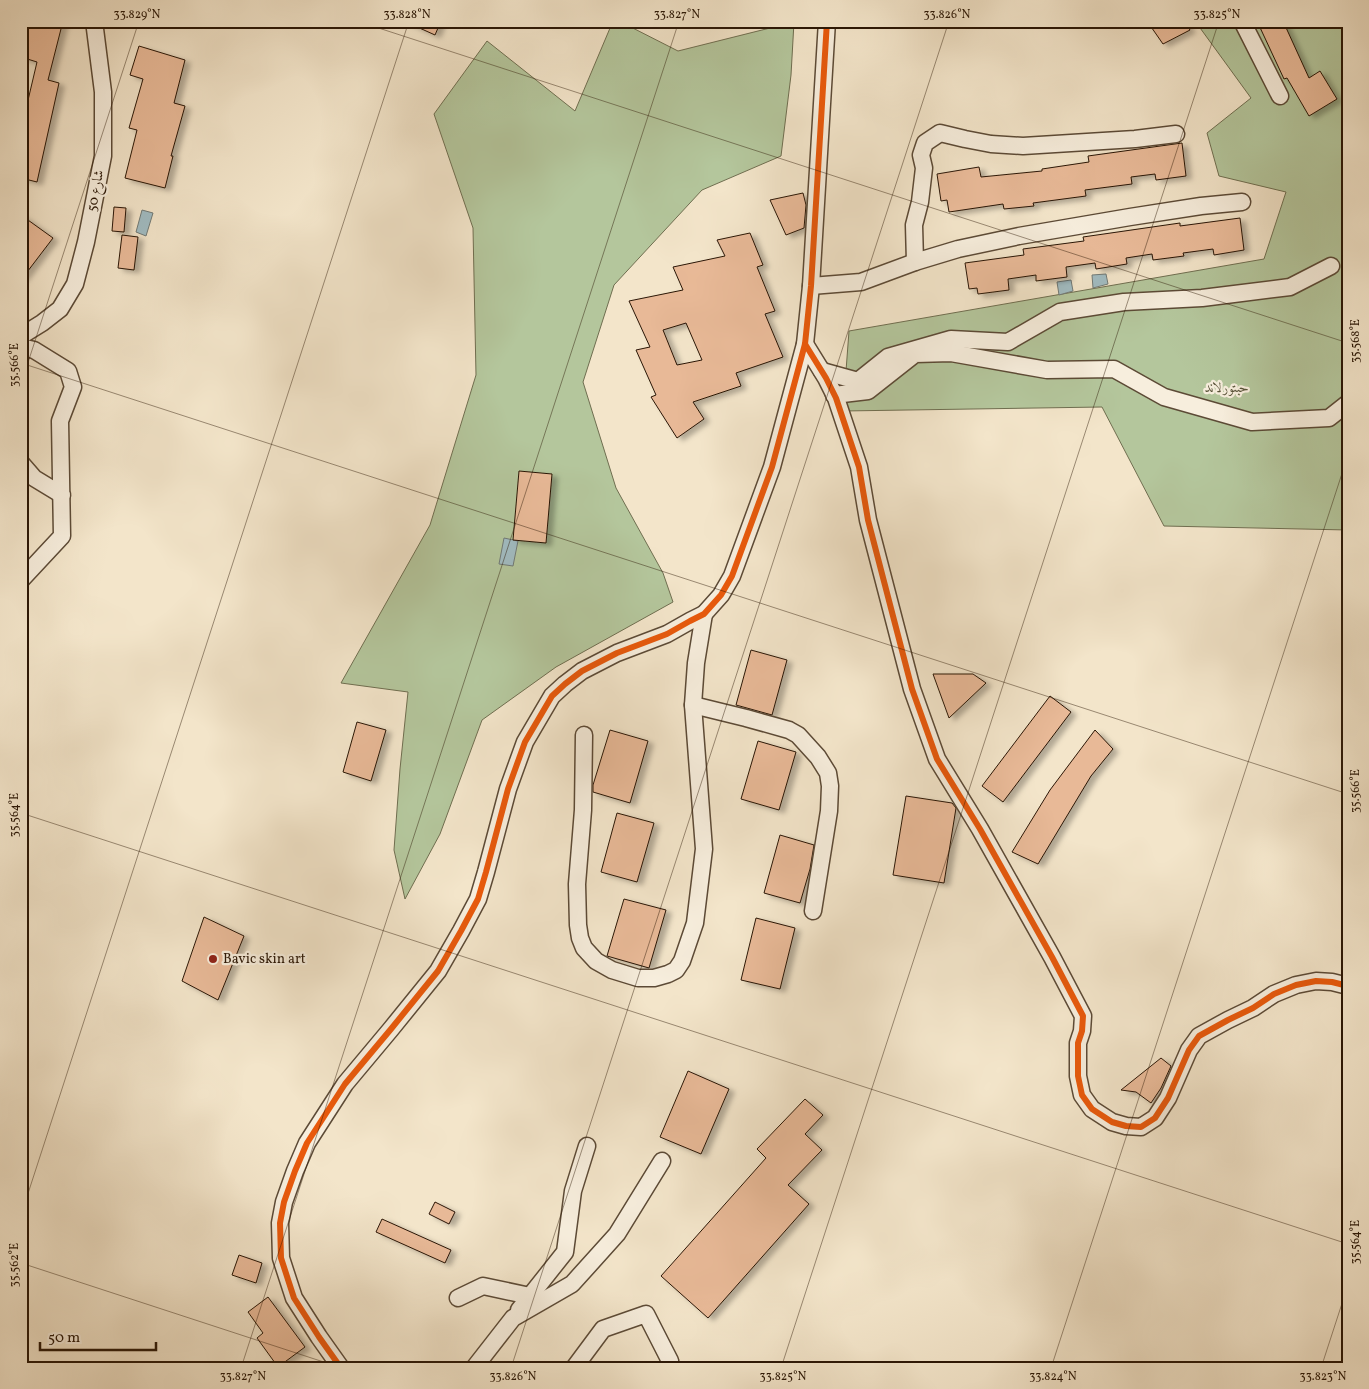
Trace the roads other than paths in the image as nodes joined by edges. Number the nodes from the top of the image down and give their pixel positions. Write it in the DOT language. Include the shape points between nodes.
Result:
graph roads {
  1 [pos="94,21"];
  2 [pos="1242,21"];
  3 [pos="826,23"];
  4 [pos="1280,96"];
  5 [pos="1176,134"];
  6 [pos="1242,202"];
  7 [pos="915,262"];
  8 [pos="1331,266"];
  9 [pos="811,286"];
  10 [pos="21,336"];
  11 [pos="805,344"];
  12 [pos="21,347"];
  13 [pos="822,371"];
  14 [pos="834,395"];
  15 [pos="1348,403"];
  16 [pos="21,463"];
  17 [pos="62,496"];
  18 [pos="21,580"];
  19 [pos="704,614"];
  20 [pos="693,705"];
  21 [pos="584,735"];
  22 [pos="813,910"];
  23 [pos="1348,986"];
  24 [pos="586,1146"];
  25 [pos="662,1161"];
  26 [pos="530,1296"];
  27 [pos="458,1298"];
  28 [pos="513,1318"];
  29 [pos="341,1368"];
  30 [pos="474,1368"];
  31 [pos="574,1368"];
  32 [pos="668,1368"];
  1 -- 10 [label="street, شارع 50" via="103,92 103,156 81,263 75,284 60,309"];
  2 -- 4 [label="street"];
  3 -- 9 [label="street"];
  5 -- 7 [label="street" via="1023,146 991,144 940,132 925,143 921,155 924,168 914,225"];
  6 -- 7 [label="street" via="1018,236"];
  7 -- 9 [label="street" via="861,282"];
  8 -- 13 [label="street" via="1290,287 1202,298 1124,302 1060,312 1008,342 951,339 888,357 858,381"];
  9 -- 11 [label="street"];
  11 -- 13 [label="street"];
  11 -- 19 [label="street" via="772,467 732,576"];
  12 -- 17 [label="street" via="34,350 68,371 73,387 60,421"];
  13 -- 14 [label="street"];
  14 -- 15 [label="street" via="868,391 915,354 952,353 1047,370 1114,370 1164,397 1252,422 1329,418"];
  14 -- 23 [label="street" via="859,467 868,520 909,680 937,759 985,837 1082,1016 1078,1076 1082,1095 1092,1109 1112,1122 1141,1127 1155,1118 1168,1098 1189,1050 1199,1036 1296,985 1316,981"];
  16 -- 17 [label="street" via="34,478"];
  17 -- 18 [label="street" via="62,536"];
  19 -- 20 [label="street"];
  19 -- 29 [label="street" via="667,634 617,652 565,684 552,696 525,742 508,789 478,899 462,932 438,971 345,1084 307,1143 284,1202 280,1223 281,1258 294,1298"];
  20 -- 21 [label="street" via="704,849 695,923 688,948 676,970 654,978 638,978 612,970 596,961 580,938 577,884 583,810"];
  20 -- 22 [label="street" via="789,730 818,757 828,773 829,811"];
  24 -- 26 [label="street" via="573,1191 564,1252"];
  25 -- 28 [label="street" via="617,1234 572,1284"];
  26 -- 27 [label="street" via="483,1286"];
  26 -- 28 [label="street"];
  28 -- 30 [label="street"];
  31 -- 32 [label="street" via="603,1329 646,1314 670,1361"];
}
